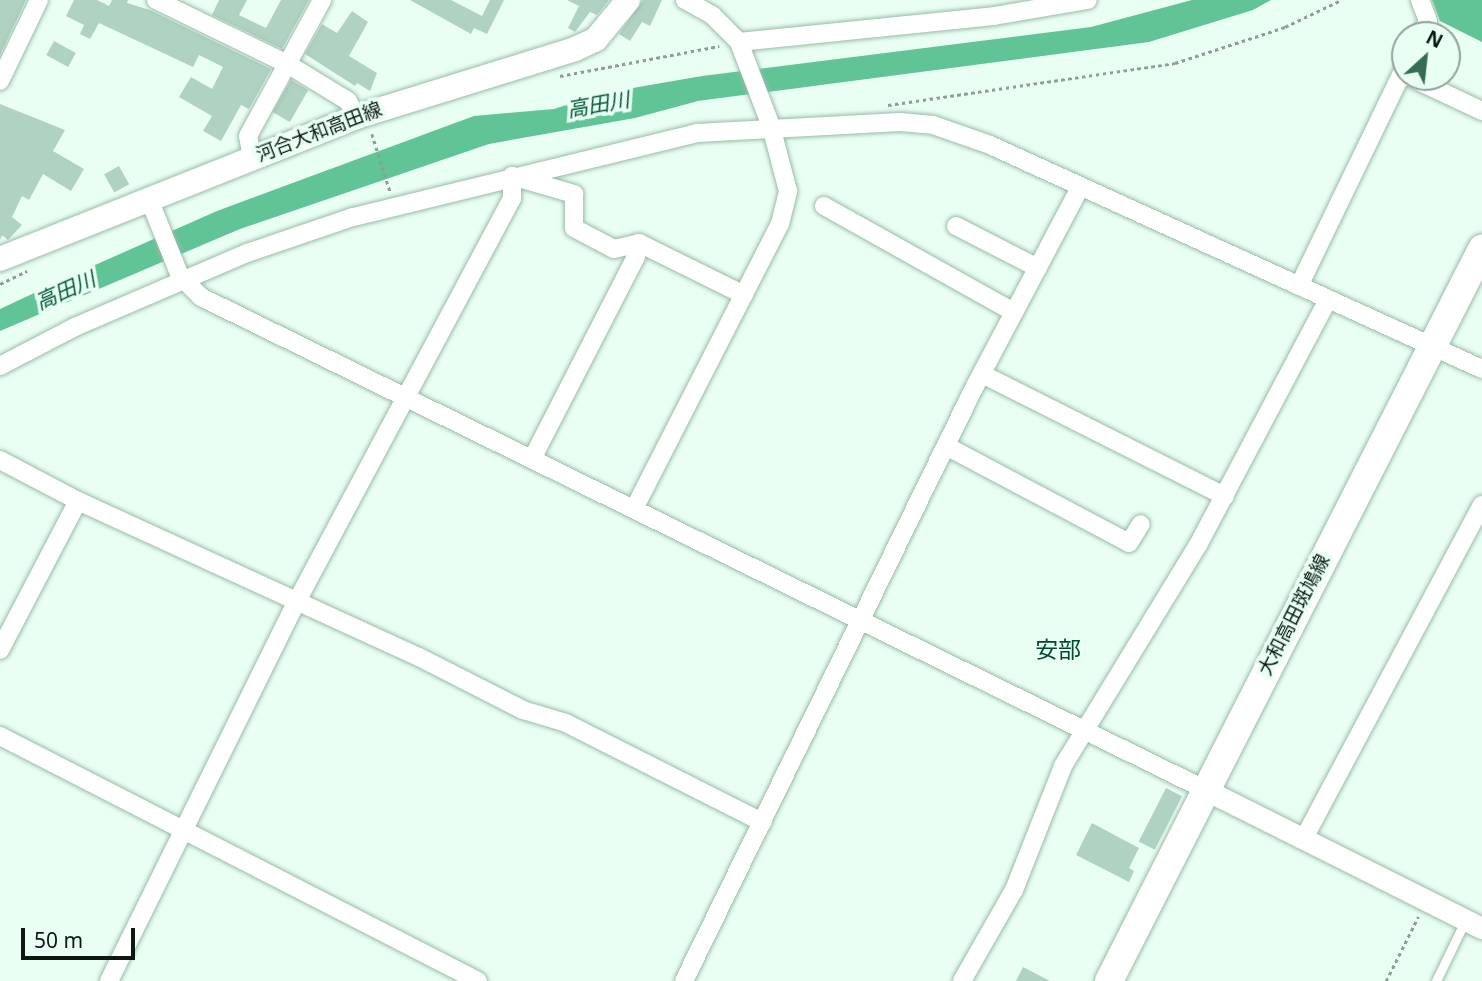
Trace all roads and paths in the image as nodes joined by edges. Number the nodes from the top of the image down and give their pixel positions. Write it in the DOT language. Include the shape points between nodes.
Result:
graph roads {
  1 [pos="40,0"];
  2 [pos="156,0"];
  3 [pos="628,0"];
  4 [pos="685,0"];
  5 [pos="1088,0"];
  6 [pos="1341,0"];
  7 [pos="1420,0"];
  8 [pos="319,1"];
  9 [pos="1427,21"];
  10 [pos="741,46"];
  11 [pos="289,65"];
  12 [pos="548,79"];
  13 [pos="0,81"];
  14 [pos="1397,91"];
  15 [pos="1442,91"];
  16 [pos="875,107"];
  17 [pos="1482,111"];
  18 [pos="769,122"];
  19 [pos="380,128"];
  20 [pos="362,129"];
  21 [pos="252,158"];
  22 [pos="512,176"];
  23 [pos="1081,186"];
  24 [pos="392,198"];
  25 [pos="824,206"];
  26 [pos="151,207"];
  27 [pos="956,226"];
  28 [pos="639,243"];
  29 [pos="1482,249"];
  30 [pos="0,259"];
  31 [pos="35,267"];
  32 [pos="1038,268"];
  33 [pos="183,280"];
  34 [pos="0,284"];
  35 [pos="1299,286"];
  36 [pos="744,295"];
  37 [pos="1328,299"];
  38 [pos="1014,312"];
  39 [pos="1432,346"];
  40 [pos="0,366"];
  41 [pos="1482,369"];
  42 [pos="982,374"];
  43 [pos="405,397"];
  44 [pos="946,446"];
  45 [pos="532,459"];
  46 [pos="0,460"];
  47 [pos="1224,496"];
  48 [pos="78,501"];
  49 [pos="1482,505"];
  50 [pos="634,509"];
  51 [pos="1140,524"];
  52 [pos="297,601"];
  53 [pos="860,620"];
  54 [pos="0,650"];
  55 [pos="1084,730"];
  56 [pos="0,736"];
  57 [pos="1204,789"];
  58 [pos="762,822"];
  59 [pos="185,832"];
  60 [pos="1303,839"];
  61 [pos="1420,912"];
  62 [pos="1473,925"];
  63 [pos="109,981"];
  64 [pos="478,981"];
  65 [pos="684,981"];
  66 [pos="962,981"];
  67 [pos="1109,981"];
  68 [pos="1386,981"];
  69 [pos="1436,981"];
  1 -- 13 [label="street"];
  2 -- 11 [label="street"];
  3 -- 20 [label="main road, 河合大和高田線" via="596,39 575,50"];
  4 -- 10 [label="street" via="712,15"];
  5 -- 10 [label="street" via="994,16"];
  6 -- 16 [label="path" via="1285,27 1175,63"];
  7 -- 9 [label="street"];
  8 -- 11 [label="street"];
  10 -- 12 [label="path"];
  10 -- 18 [label="street"];
  11 -- 20 [label="street" via="348,101"];
  11 -- 21 [label="street" via="248,136"];
  14 -- 35 [label="street"];
  15 -- 17 [label="street"];
  18 -- 22 [label="street" via="697,133"];
  18 -- 23 [label="street" via="933,125"];
  18 -- 36 [label="street" via="785,173 786,208"];
  19 -- 20 [label="path"];
  20 -- 21 [label="main road, 河合大和高田線"];
  20 -- 24 [label="path"];
  21 -- 26 [label="main road, 河合大和高田線"];
  22 -- 28 [label="street" via="574,194 573,228 614,249"];
  22 -- 33 [label="street" via="299,233"];
  22 -- 43 [label="street" via="512,199"];
  23 -- 32 [label="street"];
  23 -- 35 [label="street"];
  25 -- 38 [label="street"];
  26 -- 30 [label="main road, 河合大和高田線"];
  26 -- 33 [label="street"];
  27 -- 32 [label="street"];
  28 -- 36 [label="street"];
  28 -- 45 [label="street" via="636,257"];
  29 -- 39 [label="main road, 大和高田斑鳩線"];
  31 -- 34 [label="path"];
  32 -- 38 [label="street"];
  33 -- 40 [label="street"];
  33 -- 43 [label="street" via="201,297"];
  35 -- 37 [label="street"];
  36 -- 50 [label="street"];
  37 -- 39 [label="street"];
  37 -- 47 [label="street"];
  38 -- 42 [label="street"];
  39 -- 41 [label="street"];
  39 -- 57 [label="main road, 大和高田斑鳩線"];
  42 -- 44 [label="street"];
  42 -- 47 [label="street"];
  43 -- 45 [label="street"];
  43 -- 52 [label="street"];
  44 -- 51 [label="street" via="1129,543"];
  44 -- 53 [label="street"];
  45 -- 50 [label="street"];
  46 -- 48 [label="street"];
  47 -- 55 [label="street"];
  48 -- 52 [label="street"];
  48 -- 54 [label="street"];
  49 -- 60 [label="street"];
  50 -- 53 [label="street"];
  52 -- 58 [label="street" via="523,710 566,723"];
  52 -- 59 [label="street"];
  53 -- 55 [label="street"];
  53 -- 58 [label="street"];
  55 -- 57 [label="street"];
  55 -- 66 [label="street" via="1050,790 1014,890"];
  56 -- 59 [label="street"];
  57 -- 60 [label="street"];
  57 -- 67 [label="main road, 大和高田斑鳩線"];
  58 -- 65 [label="street"];
  59 -- 63 [label="street"];
  59 -- 64 [label="street"];
  60 -- 62 [label="street"];
  61 -- 68 [label="path"];
  62 -- 69 [label="lane"];
}
